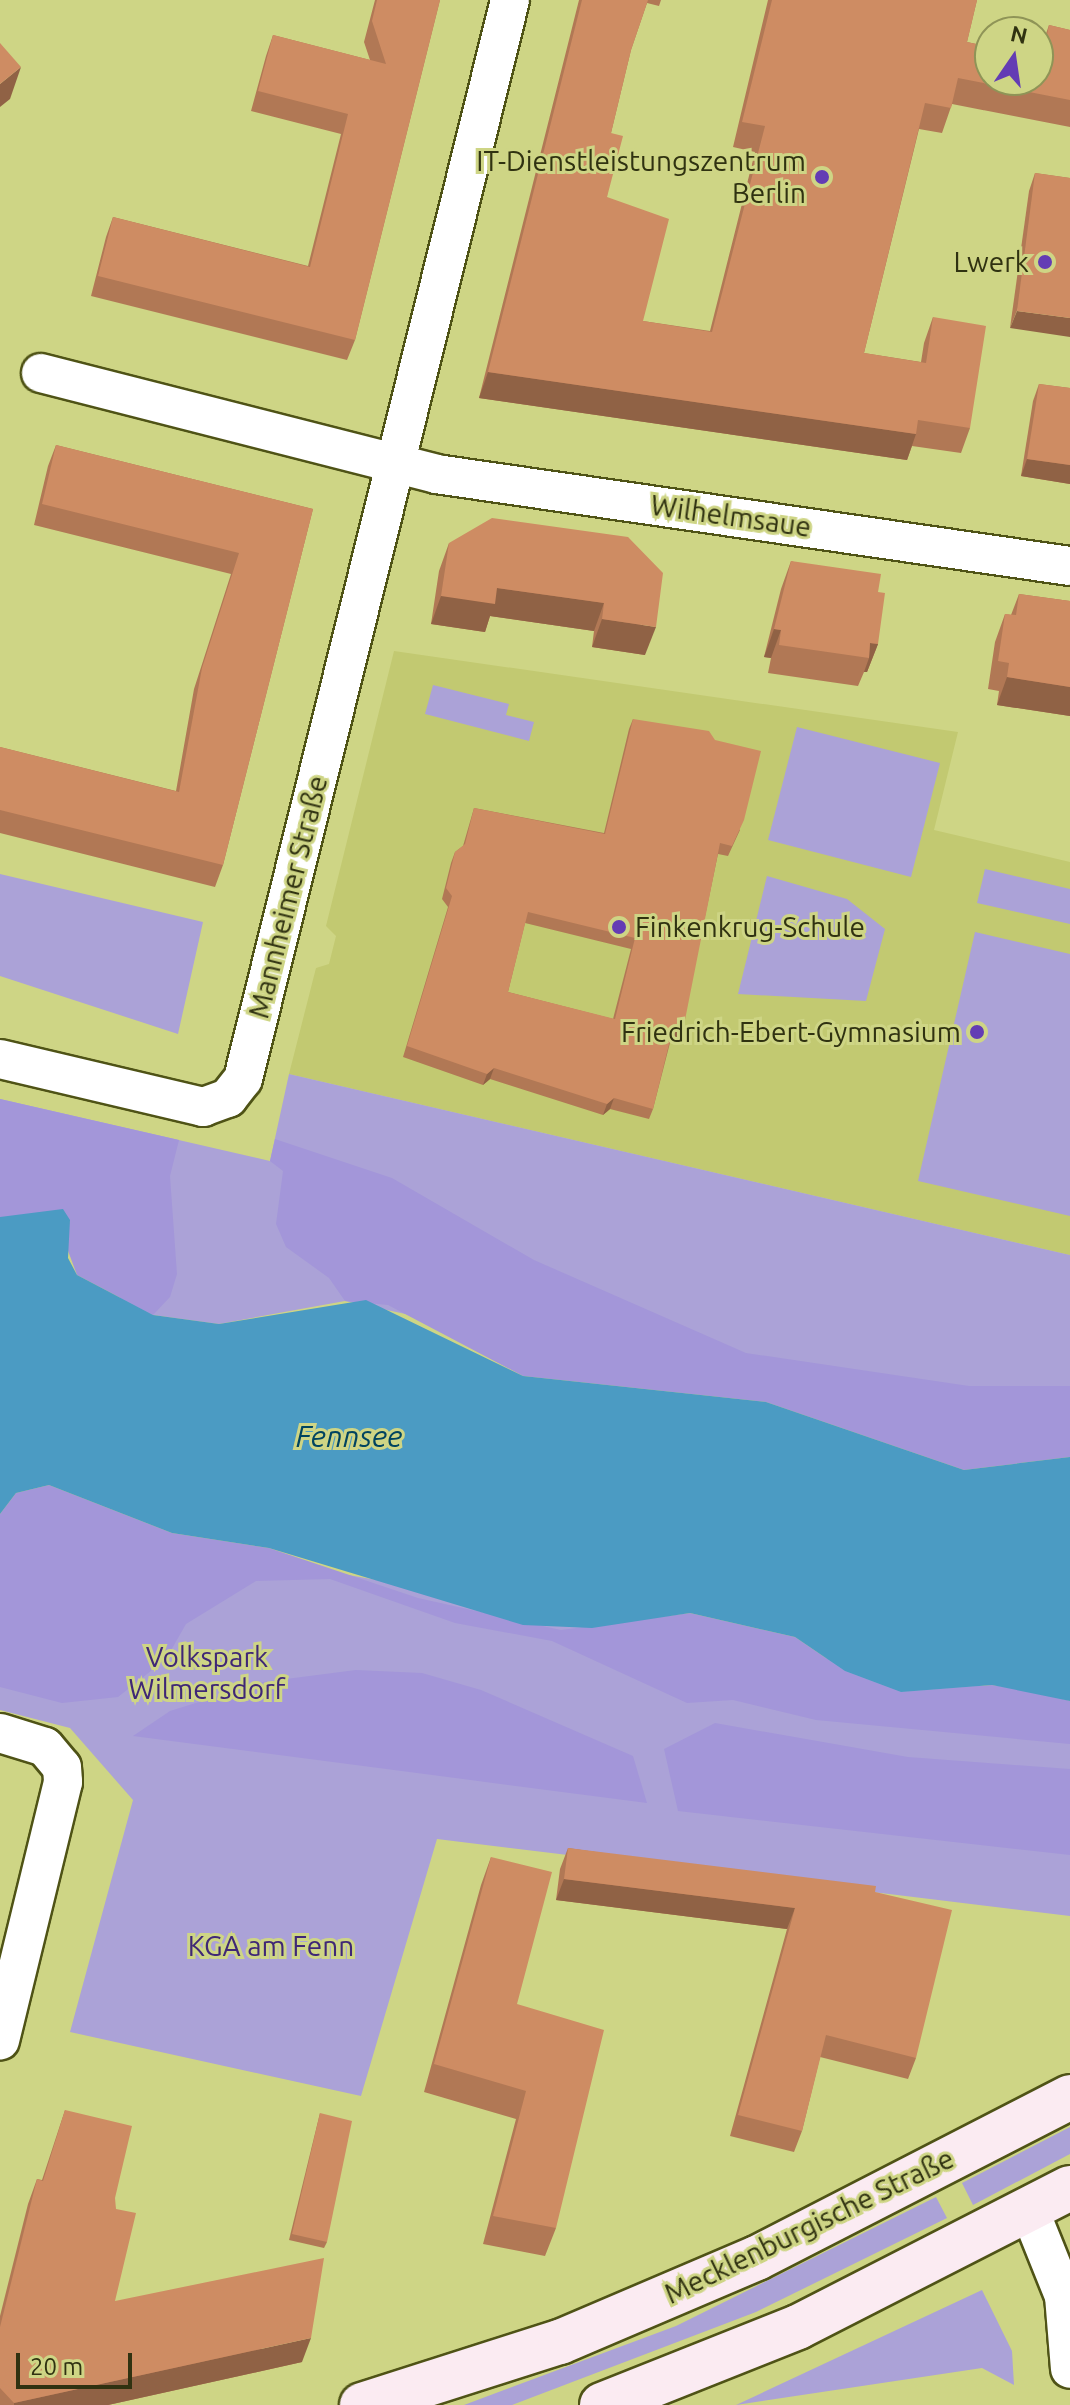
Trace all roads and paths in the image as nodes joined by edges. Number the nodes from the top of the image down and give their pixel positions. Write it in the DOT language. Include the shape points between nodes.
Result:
graph roads {
  1 [pos="510,0"];
  2 [pos="41,373"];
  3 [pos="394,463"];
  4 [pos="1070,566"];
  5 [pos="0,1059"];
  6 [pos="0,1733"];
  7 [pos="0,2040"];
  8 [pos="1070,2097"];
  9 [pos="1070,2188"];
  10 [pos="1029,2209"];
  11 [pos="1070,2369"];
  12 [pos="362,2405"];
  13 [pos="602,2405"];
  1 -- 3 [label="street, Mannheimer Straße"];
  2 -- 3 [label="street"];
  3 -- 4 [label="street, Wilhelmsaue"];
  3 -- 5 [label="street, Mannheimer Straße" via="243,1079 228,1098 203,1107"];
  6 -- 7 [label="street" via="45,1747 62,1767 63,1782"];
  8 -- 12 [label="main road, Mecklenburgische Straße" via="757,2258 560,2342"];
  9 -- 10 [label="main road"];
  10 -- 11 [label="street" via="1064,2296"];
  10 -- 13 [label="main road" via="798,2327"];
}
